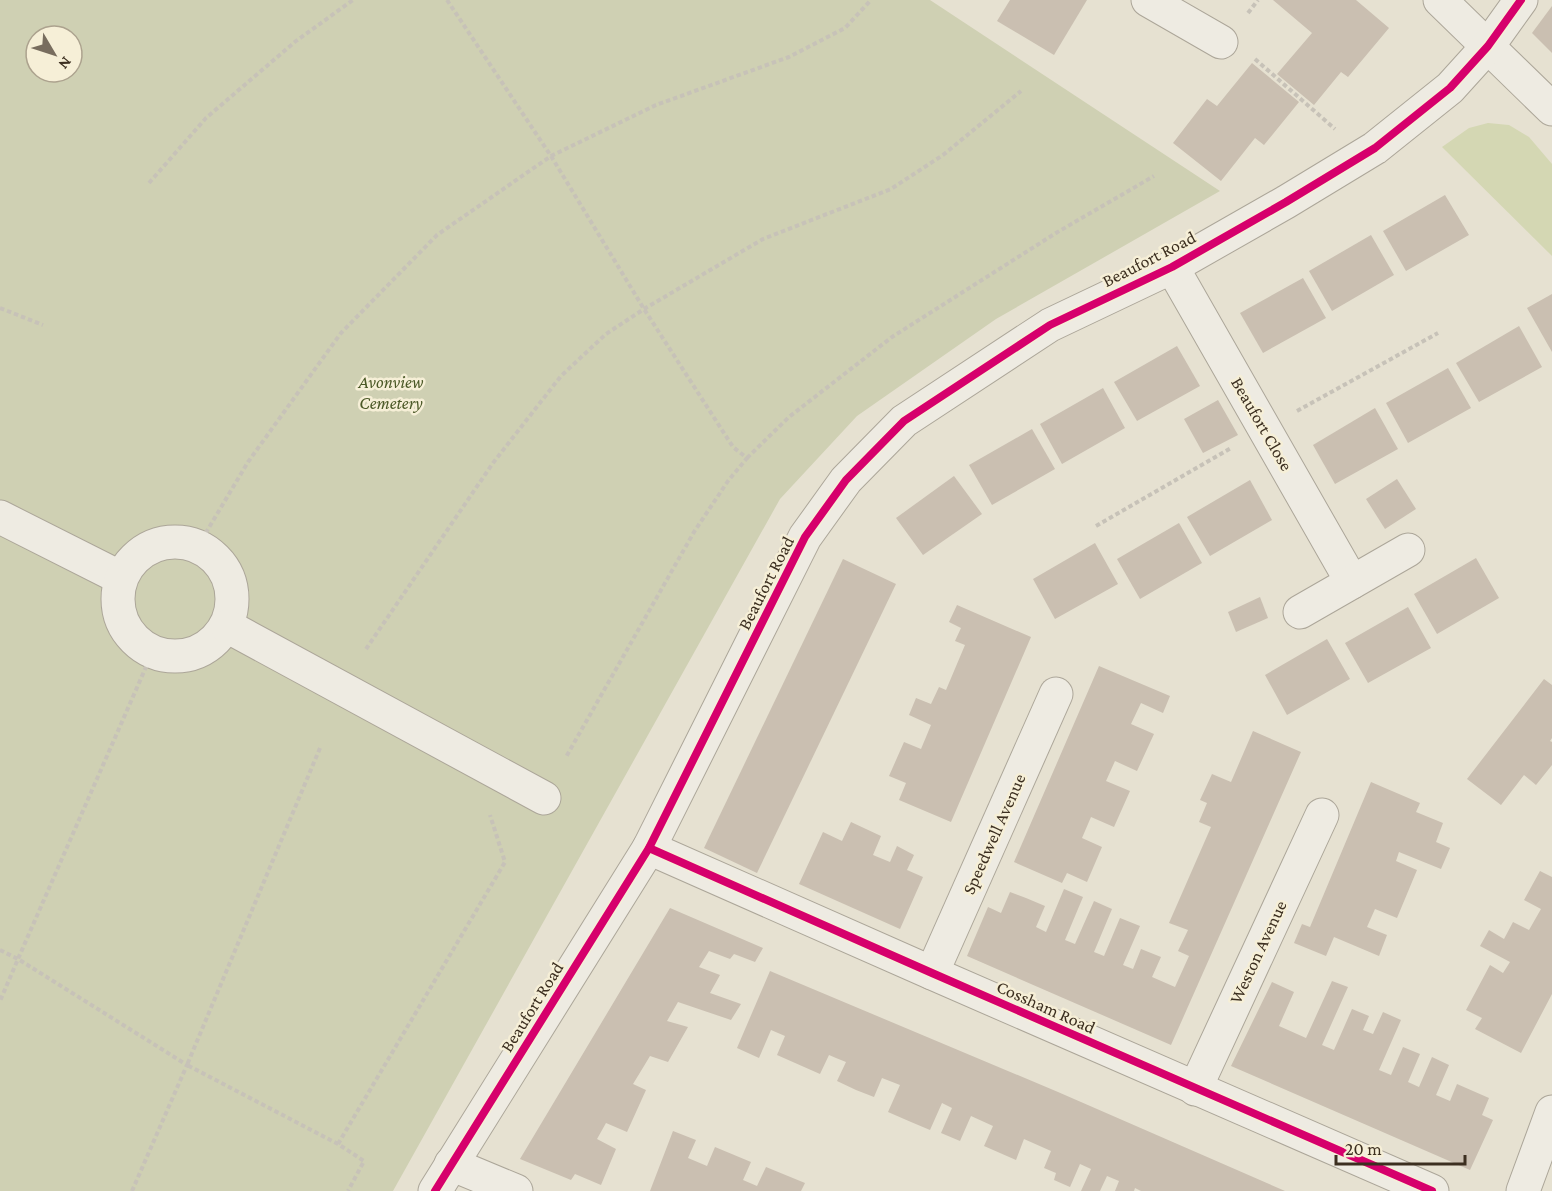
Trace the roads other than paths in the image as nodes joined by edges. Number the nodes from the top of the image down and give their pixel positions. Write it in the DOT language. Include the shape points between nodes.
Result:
graph roads {
  1 [pos="1148,0"];
  2 [pos="1440,0"];
  3 [pos="1521,0"];
  4 [pos="1488,46"];
  5 [pos="1234,47"];
  6 [pos="1552,109"];
  7 [pos="1172,267"];
  8 [pos="0,517"];
  9 [pos="1408,550"];
  10 [pos="121,578"];
  11 [pos="1352,582"];
  12 [pos="1300,612"];
  13 [pos="227,626"];
  14 [pos="1056,694"];
  15 [pos="544,798"];
  16 [pos="1322,815"];
  17 [pos="649,848"];
  18 [pos="932,974"];
  19 [pos="1195,1089"];
  20 [pos="1552,1112"];
  21 [pos="443,1178"];
  22 [pos="516,1191"];
  23 [pos="1432,1191"];
  24 [pos="1523,1191"];
  1 -- 5 [label="street"];
  2 -- 4 [label="street"];
  3 -- 4 [label="street, Beaufort Road"];
  4 -- 6 [label="street"];
  4 -- 7 [label="street, Beaufort Road" via="1450,88 1365,155"];
  7 -- 11 [label="street, Beaufort Close"];
  7 -- 17 [label="street, Beaufort Road" via="1050,325 904,421 846,480 805,537"];
  8 -- 10 [label="street"];
  9 -- 11 [label="street"];
  10 -- 13 [label="street" via="117,602 124,627 140,645 163,656 188,656 211,645"];
  10 -- 13 [label="street" via="134,559 153,546 175,541 198,546 226,570 232,588"];
  11 -- 12 [label="street"];
  13 -- 15 [label="street"];
  14 -- 18 [label="street, Speedwell Avenue"];
  16 -- 19 [label="street, Weston Avenue"];
  17 -- 18 [label="street, Cossham Road"];
  17 -- 21 [label="street, Beaufort Road"];
  18 -- 19 [label="street, Cossham Road"];
  19 -- 23 [label="street, Cossham Road"];
  20 -- 24 [label="street"];
  21 -- 22 [label="street"];
}
